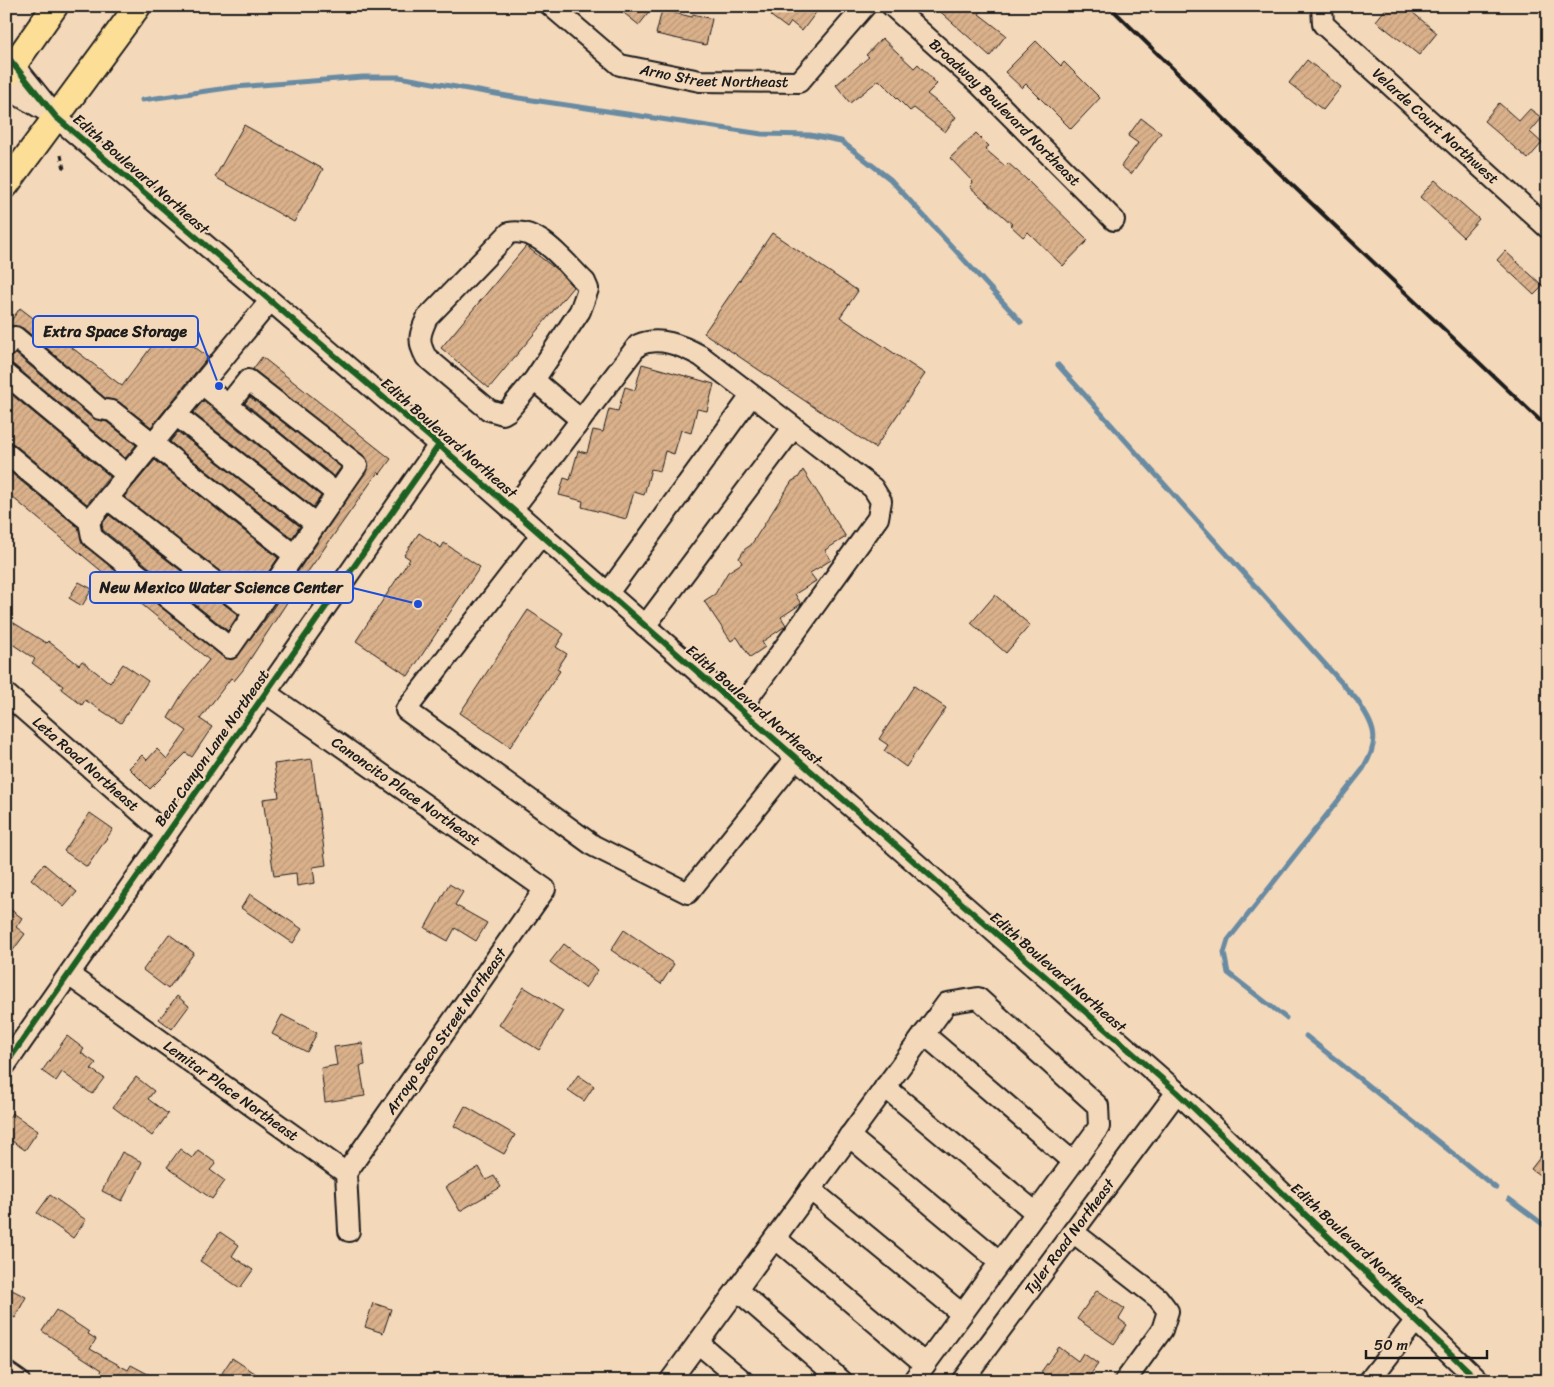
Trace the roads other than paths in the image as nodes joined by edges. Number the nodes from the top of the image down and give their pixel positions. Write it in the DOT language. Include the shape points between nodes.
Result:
graph roads {
  1 [pos="55,6"];
  2 [pos="138,6"];
  3 [pos="551,6"];
  4 [pos="865,6"];
  5 [pos="892,6"];
  6 [pos="1322,15"];
  7 [pos="9,65"];
  8 [pos="6,88"];
  9 [pos="56,117"];
  10 [pos="6,185"];
  11 [pos="1114,220"];
  12 [pos="1548,228"];
  13 [pos="270,301"];
  14 [pos="6,348"];
  15 [pos="6,374"];
  16 [pos="534,380"];
  17 [pos="202,384"];
  18 [pos="751,396"];
  19 [pos="228,405"];
  20 [pos="176,415"];
  21 [pos="581,420"];
  22 [pos="793,428"];
  23 [pos="153,444"];
  24 [pos="439,445"];
  25 [pos="6,452"];
  26 [pos="127,475"];
  27 [pos="337,494"];
  28 [pos="108,498"];
  29 [pos="512,510"];
  30 [pos="89,521"];
  31 [pos="316,524"];
  32 [pos="541,535"];
  33 [pos="294,555"];
  34 [pos="608,593"];
  35 [pos="254,613"];
  36 [pos="645,626"];
  37 [pos="266,693"];
  38 [pos="6,694"];
  39 [pos="740,709"];
  40 [pos="796,758"];
  41 [pos="166,835"];
  42 [pos="545,889"];
  43 [pos="69,975"];
  44 [pos="924,1034"];
  45 [pos="6,1064"];
  46 [pos="885,1087"];
  47 [pos="1177,1092"];
  48 [pos="849,1136"];
  49 [pos="1073,1162"];
  50 [pos="346,1173"];
  51 [pos="810,1189"];
  52 [pos="1036,1213"];
  53 [pos="349,1230"];
  54 [pos="1073,1232"];
  55 [pos="775,1238"];
  56 [pos="1000,1262"];
  57 [pos="737,1290"];
  58 [pos="962,1314"];
  59 [pos="1417,1319"];
  60 [pos="698,1343"];
  61 [pos="925,1364"];
  62 [pos="6,1372"];
  63 [pos="18,1381"];
  64 [pos="670,1381"];
  65 [pos="743,1381"];
  66 [pos="842,1381"];
  67 [pos="913,1381"];
  68 [pos="962,1381"];
  69 [pos="1125,1381"];
  70 [pos="1369,1381"];
  71 [pos="1479,1381"];
  1 -- 7 [label="main road"];
  2 -- 9 [label="main road"];
  3 -- 4 [label="street, Arno Street Northeast" via="620,65 700,81 799,82"];
  5 -- 11 [label="street, Broadway Boulevard Northeast" via="980,86"];
  6 -- 12 [label="street, Velarde Court Northwest"];
  7 -- 9 [label="street, Edith Boulevard Northeast"];
  8 -- 9 [label="street, Edith Boulevard Northeast"];
  9 -- 10 [label="main road"];
  9 -- 13 [label="street, Edith Boulevard Northeast"];
  13 -- 17 [label="street"];
  13 -- 24 [label="street, Edith Boulevard Northeast"];
  14 -- 23 [label="street" via="15,337 100,409 112,412"];
  15 -- 26 [label="street"];
  16 -- 16 [label="street" via="508,411 496,413 426,357 420,348 419,335 427,318 509,233 518,231 542,242 585,282 588,289 580,312"];
  16 -- 21 [label="street"];
  17 -- 19 [label="street"];
  17 -- 20 [label="street"];
  18 -- 21 [label="street" via="701,356 673,344 650,340 638,345"];
  18 -- 22 [label="street"];
  18 -- 34 [label="street"];
  19 -- 27 [label="street"];
  19 -- 27 [label="street" via="248,380 357,465"];
  20 -- 23 [label="street"];
  20 -- 31 [label="street"];
  21 -- 29 [label="street"];
  22 -- 36 [label="street"];
  22 -- 39 [label="street" via="873,488 881,501 878,518"];
  23 -- 26 [label="street"];
  23 -- 33 [label="street"];
  24 -- 29 [label="street, Edith Boulevard Northeast"];
  24 -- 37 [label="street, Bear Canyon Lane Northeast"];
  25 -- 30 [label="street"];
  26 -- 28 [label="street"];
  27 -- 31 [label="street"];
  28 -- 30 [label="street"];
  28 -- 35 [label="street"];
  29 -- 32 [label="street, Edith Boulevard Northeast"];
  30 -- 35 [label="street" via="92,537 230,648"];
  31 -- 33 [label="street"];
  32 -- 34 [label="street, Edith Boulevard Northeast"];
  32 -- 40 [label="street" via="406,710 594,846 688,893"];
  33 -- 35 [label="street"];
  34 -- 36 [label="street, Edith Boulevard Northeast"];
  36 -- 39 [label="street, Edith Boulevard Northeast"];
  37 -- 41 [label="street, Bear Canyon Lane Northeast"];
  37 -- 42 [label="street, Canoncito Place Northeast"];
  38 -- 41 [label="street, Leta Road Northeast"];
  39 -- 40 [label="street, Edith Boulevard Northeast"];
  40 -- 47 [label="street, Edith Boulevard Northeast"];
  41 -- 43 [label="street, Bear Canyon Lane Northeast"];
  42 -- 50 [label="street, Arroyo Seco Street Northeast"];
  43 -- 45 [label="street, Bear Canyon Lane Northeast"];
  43 -- 50 [label="street, Lemitar Place Northeast"];
  44 -- 46 [label="street"];
  44 -- 49 [label="street"];
  44 -- 49 [label="street" via="947,1003 978,998 1098,1106 1098,1127"];
  46 -- 48 [label="street"];
  46 -- 52 [label="street"];
  47 -- 54 [label="street, Tyler Road Northeast"];
  47 -- 59 [label="street, Edith Boulevard Northeast"];
  48 -- 51 [label="street"];
  48 -- 56 [label="street"];
  49 -- 52 [label="street"];
  50 -- 53 [label="street"];
  51 -- 55 [label="street"];
  51 -- 58 [label="street"];
  52 -- 56 [label="street"];
  54 -- 68 [label="street, Tyler Road Northeast"];
  54 -- 69 [label="street" via="1158,1298 1168,1311 1162,1330"];
  55 -- 57 [label="street"];
  55 -- 61 [label="street"];
  56 -- 58 [label="street"];
  57 -- 60 [label="street"];
  57 -- 66 [label="street"];
  58 -- 61 [label="street"];
  59 -- 70 [label="street"];
  59 -- 71 [label="street, Edith Boulevard Northeast"];
  60 -- 64 [label="street"];
  60 -- 65 [label="street"];
  61 -- 67 [label="street"];
  62 -- 63 [label="street"];
}
